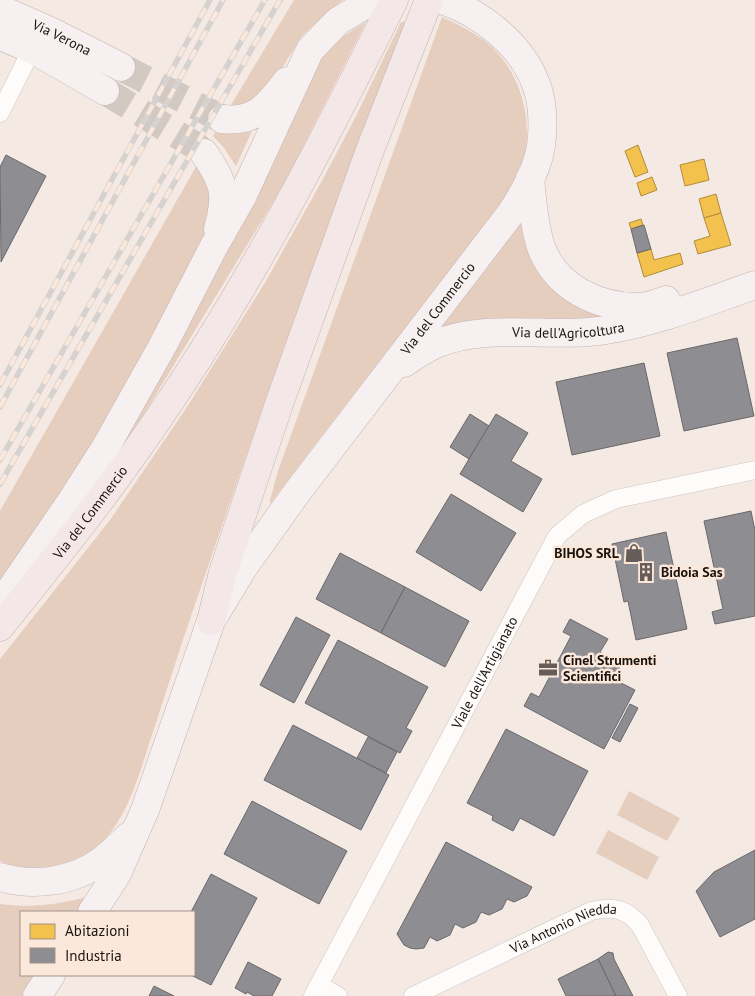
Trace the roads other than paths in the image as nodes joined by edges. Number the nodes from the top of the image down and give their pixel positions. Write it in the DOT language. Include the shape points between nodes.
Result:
graph roads {
  1 [pos="378,0"];
  2 [pos="394,0"];
  3 [pos="429,0"];
  4 [pos="442,0"];
  5 [pos="0,9"];
  6 [pos="0,36"];
  7 [pos="32,49"];
  8 [pos="310,50"];
  9 [pos="121,67"];
  10 [pos="105,91"];
  11 [pos="0,113"];
  12 [pos="222,119"];
  13 [pos="204,153"];
  14 [pos="530,178"];
  15 [pos="213,248"];
  16 [pos="755,271"];
  17 [pos="755,285"];
  18 [pos="386,376"];
  19 [pos="755,470"];
  20 [pos="0,605"];
  21 [pos="211,621"];
  22 [pos="0,627"];
  23 [pos="137,828"];
  24 [pos="0,877"];
  25 [pos="93,911"];
  26 [pos="50,976"];
  27 [pos="316,991"];
  28 [pos="37,996"];
  29 [pos="338,996"];
  30 [pos="413,996"];
  31 [pos="678,996"];
  1 -- 8 [label="main road, Via del Commercio" via="338,22"];
  2 -- 22 [label="highway, Via del Commercio" via="300,184 234,301 157,422 79,528"];
  3 -- 21 [label="highway, Via del Commercio" via="370,150 278,407 222,572"];
  4 -- 14 [label="main road, Via del Commercio" via="474,15 506,40 520,56 536,84 542,138"];
  5 -- 9 [label="main road, Via Verona"];
  6 -- 7 [label="main road, Via Verona"];
  7 -- 10 [label="main road, Via Verona"];
  7 -- 11 [label="street, Via Verona"];
  8 -- 12 [label="main road" via="274,99 256,114 246,119"];
  8 -- 15 [label="main road, Via del Commercio" via="243,195"];
  13 -- 15 [label="main road" via="219,175 223,190 222,212"];
  14 -- 16 [label="main road, Via dell'Agricoltura" via="541,247 555,271 585,296 602,302 642,307"];
  14 -- 18 [label="main road, Via del Commercio" via="511,214"];
  15 -- 20 [label="main road, Via del Commercio" via="163,346 104,450"];
  17 -- 18 [label="main road, Via dell'Agricoltura" via="666,316 604,331 493,333 450,339 417,354"];
  18 -- 21 [label="main road, Via del Commercio" via="265,535"];
  19 -- 27 [label="street, Viale dell'Artigianato" via="616,499 583,514 557,536"];
  21 -- 23 [label="main road, Via del Commercio" via="153,792"];
  23 -- 24 [label="main road, Via del Commercio" via="101,862 66,878 29,882"];
  23 -- 25 [label="main road, Via del Commercio" via="117,874"];
  26 -- 28 [label="main road"];
  27 -- 29 [label="street"];
  30 -- 31 [label="street, Via Antonio Niedda" via="580,916 604,908 625,911 640,924"];
}
